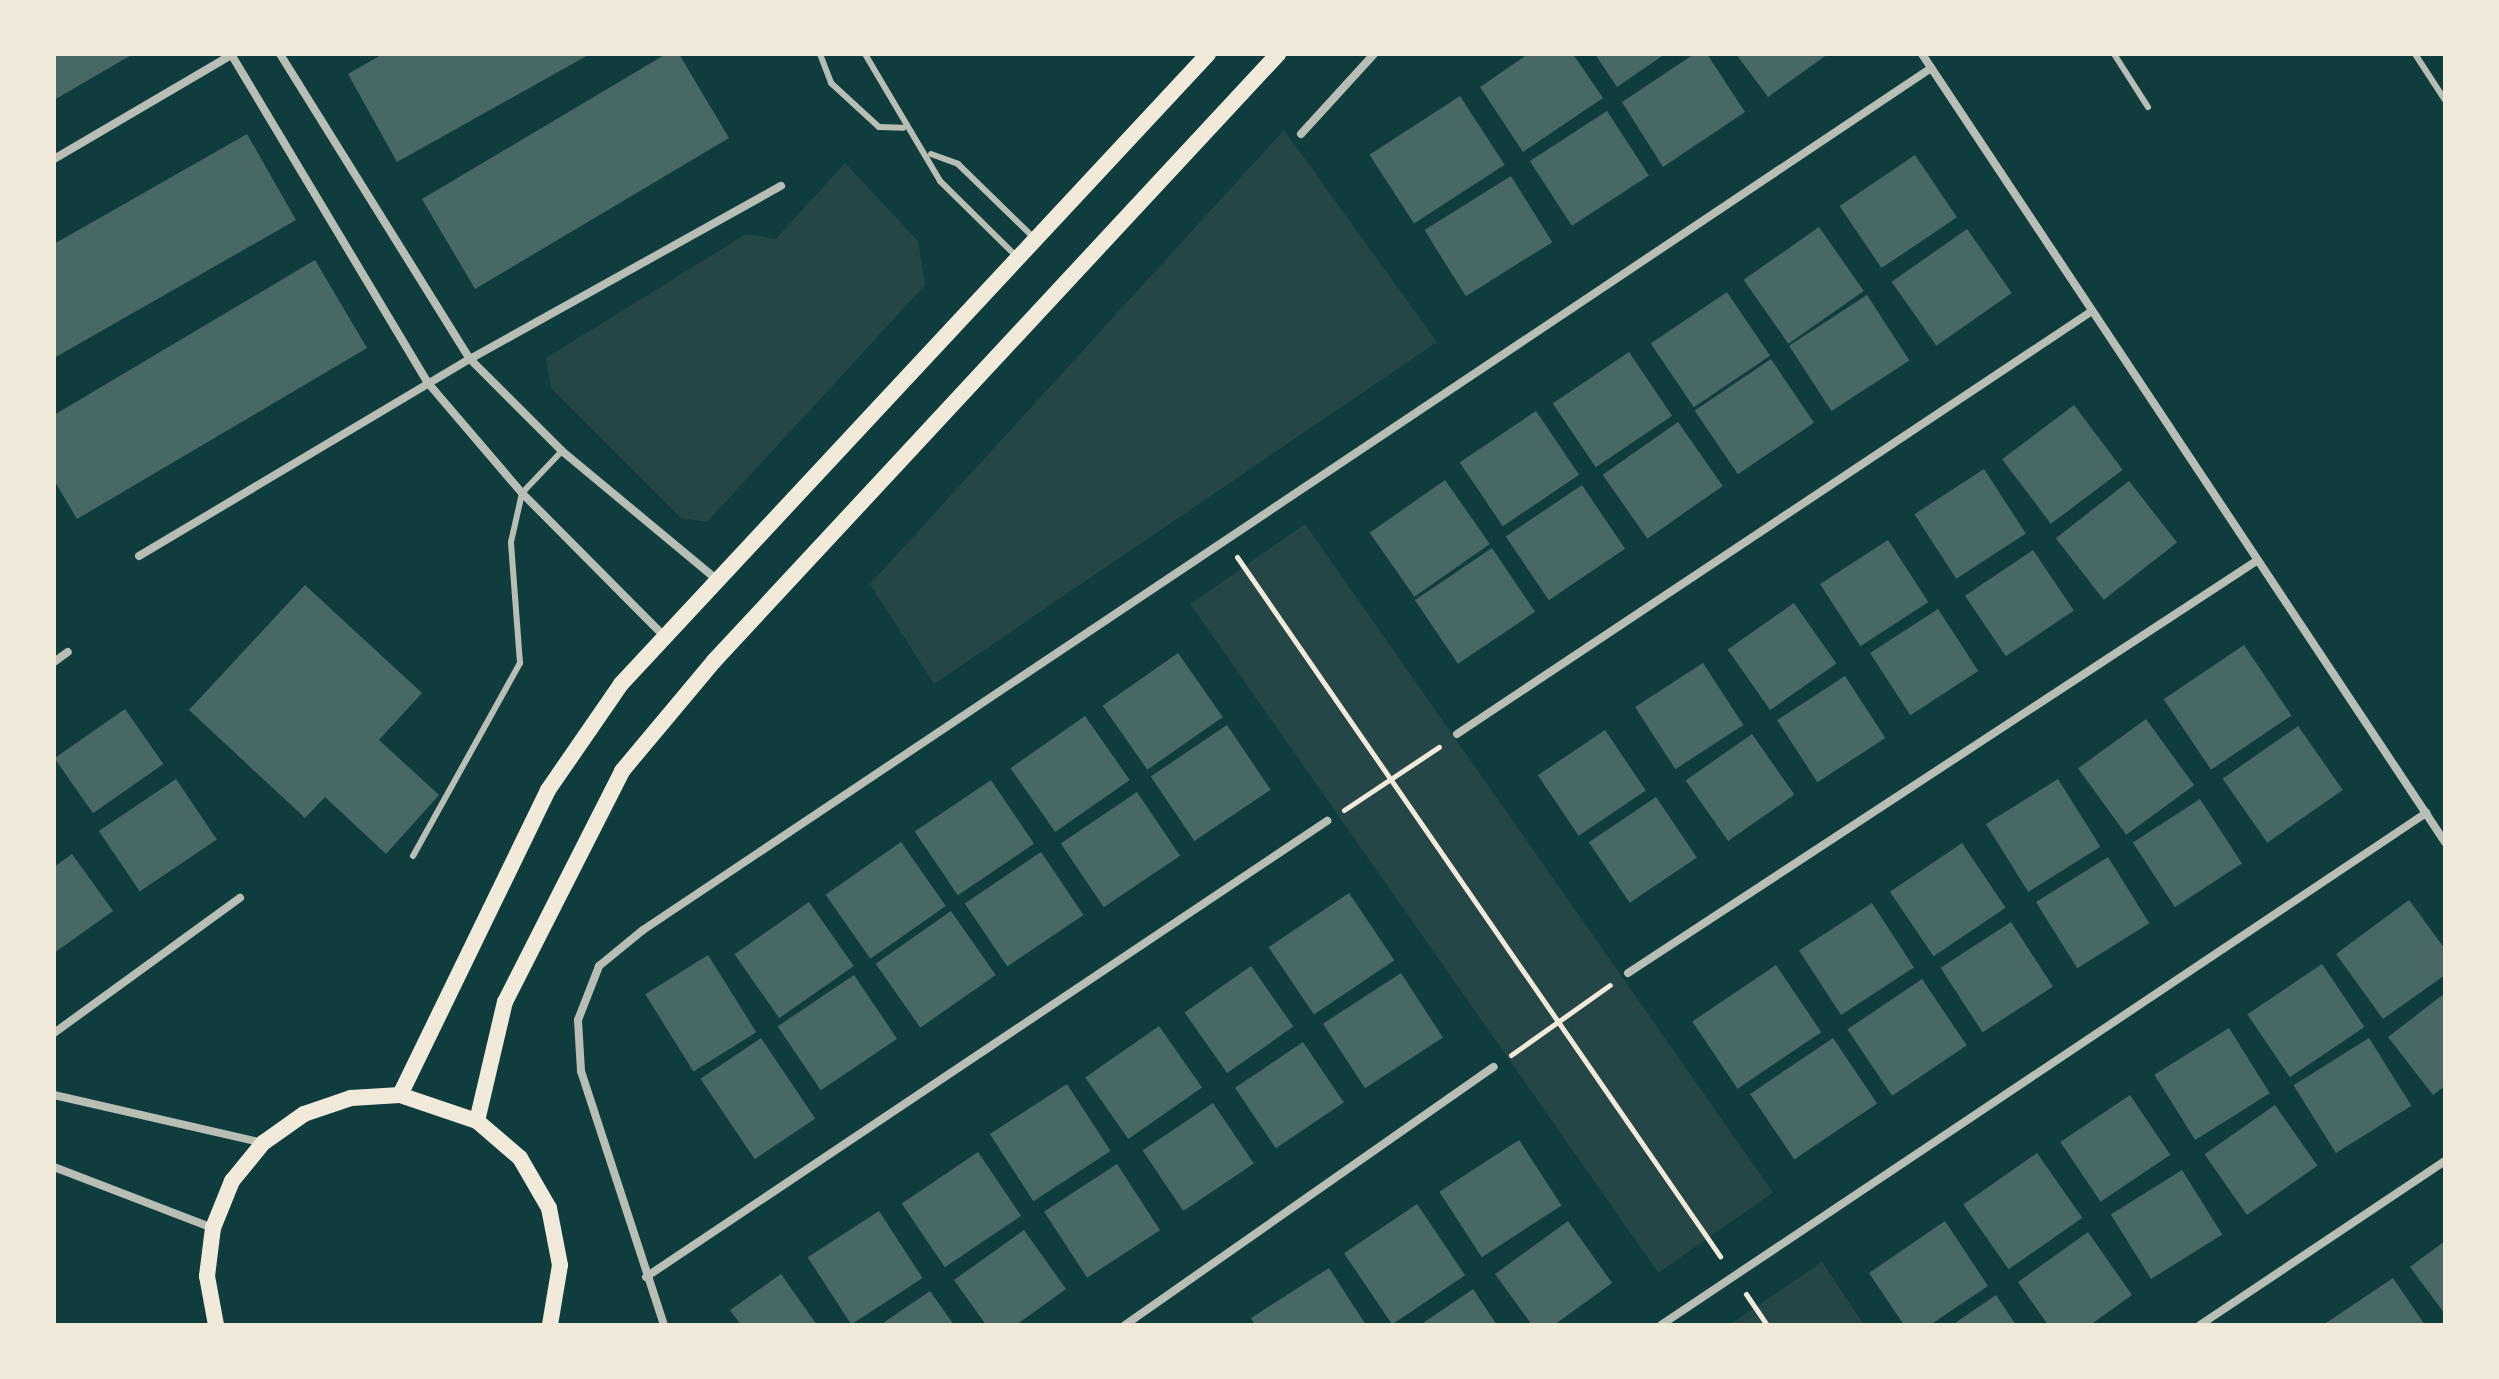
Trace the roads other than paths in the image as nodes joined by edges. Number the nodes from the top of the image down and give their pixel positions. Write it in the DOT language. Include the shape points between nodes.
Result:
graph roads {
  1 [pos="280,54"];
  2 [pos="820,54"];
  3 [pos="865,54"];
  4 [pos="1208,54"];
  5 [pos="1278,54"];
  6 [pos="1374,54"];
  7 [pos="1922,54"];
  8 [pos="2114,54"];
  9 [pos="2415,54"];
  10 [pos="232,55"];
  11 [pos="1931,68"];
  12 [pos="2445,100"];
  13 [pos="2148,107"];
  14 [pos="903,128"];
  15 [pos="1301,134"];
  16 [pos="930,154"];
  17 [pos="54,159"];
  18 [pos="781,186"];
  19 [pos="1035,239"];
  20 [pos="1018,257"];
  21 [pos="2092,311"];
  22 [pos="470,359"];
  23 [pos="428,383"];
  24 [pos="562,451"];
  25 [pos="522,493"];
  26 [pos="139,556"];
  27 [pos="2258,560"];
  28 [pos="715,578"];
  29 [pos="664,636"];
  30 [pos="68,652"];
  31 [pos="54,662"];
  32 [pos="1457,734"];
  33 [pos="2426,813"];
  34 [pos="1327,821"];
  35 [pos="2445,842"];
  36 [pos="413,856"];
  37 [pos="240,898"];
  38 [pos="1628,973"];
  39 [pos="54,1033"];
  40 [pos="1494,1067"];
  41 [pos="54,1095"];
  42 [pos="400,1095"];
  43 [pos="477,1121"];
  44 [pos="263,1143"];
  45 [pos="2445,1161"];
  46 [pos="54,1167"];
  47 [pos="213,1228"];
  48 [pos="646,1277"];
  49 [pos="216,1325"];
  50 [pos="550,1325"];
  51 [pos="664,1325"];
  52 [pos="1125,1325"];
  53 [pos="1661,1325"];
  54 [pos="2200,1325"];
  1 -- 22 [label="street"];
  2 -- 14 [label="lane" via="831,83 879,127"];
  3 -- 14 [label="lane" via="866,67 898,105"];
  4 -- 19 [label="main road"];
  5 -- 43 [label="main road" via="714,661 622,771 505,1002"];
  6 -- 15 [label="street"];
  7 -- 11 [label="street"];
  8 -- 13 [label="lane"];
  9 -- 12 [label="lane"];
  10 -- 17 [label="street"];
  10 -- 23 [label="street"];
  11 -- 21 [label="street"];
  11 -- 48 [label="street" via="643,930 599,966 578,1020 581,1071"];
  14 -- 16 [label="lane"];
  16 -- 19 [label="lane" via="958,164"];
  16 -- 20 [label="lane" via="940,181"];
  18 -- 22 [label="street"];
  19 -- 20 [label="main road"];
  20 -- 28 [label="main road"];
  21 -- 27 [label="street"];
  21 -- 32 [label="street"];
  22 -- 23 [label="street"];
  22 -- 24 [label="street"];
  23 -- 25 [label="street"];
  23 -- 26 [label="street"];
  24 -- 25 [label="lane"];
  24 -- 28 [label="street"];
  25 -- 29 [label="street"];
  25 -- 36 [label="lane" via="511,542 520,663"];
  27 -- 33 [label="street"];
  27 -- 38 [label="street"];
  28 -- 29 [label="main road"];
  29 -- 42 [label="main road" via="548,790"];
  30 -- 31 [label="street"];
  33 -- 35 [label="street"];
  33 -- 53 [label="street"];
  34 -- 48 [label="street"];
  37 -- 39 [label="street"];
  40 -- 52 [label="street"];
  41 -- 44 [label="street"];
  42 -- 43 [label="main road"];
  42 -- 44 [label="main road" via="328,1106"];
  43 -- 50 [label="main road" via="520,1158 549,1208 560,1265"];
  44 -- 47 [label="main road" via="232,1181"];
  45 -- 54 [label="street"];
  46 -- 47 [label="street"];
  47 -- 49 [label="main road" via="207,1276"];
  48 -- 51 [label="street"];
}
